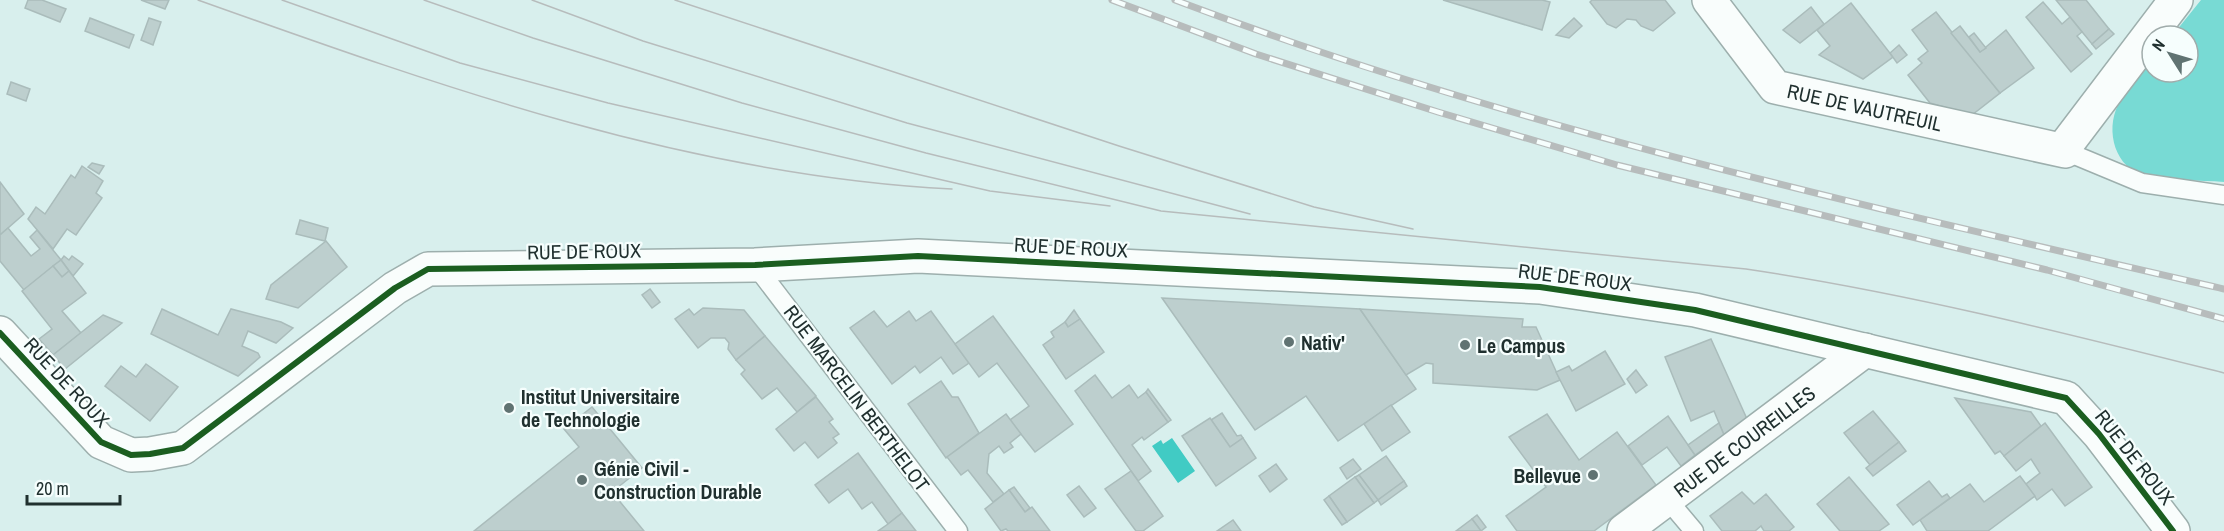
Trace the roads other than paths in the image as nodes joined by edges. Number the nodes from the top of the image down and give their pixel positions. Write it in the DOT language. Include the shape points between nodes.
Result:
graph roads {
  1 [pos="1709,0"];
  2 [pos="2176,0"];
  3 [pos="2064,150"];
  4 [pos="2224,195"];
  5 [pos="755,265"];
  6 [pos="0,333"];
  7 [pos="1865,350"];
  8 [pos="1667,498"];
  9 [pos="958,531"];
  10 [pos="1624,531"];
  11 [pos="1694,531"];
  12 [pos="2173,531"];
  1 -- 3 [label="street, RUE DE VAUTREUIL" via="1775,87"];
  2 -- 3 [label="street"];
  3 -- 4 [label="lane" via="2142,183"];
  5 -- 6 [label="street, RUE DE ROUX" via="428,270 394,288 183,447 150,454 131,455 101,442"];
  5 -- 7 [label="street, RUE DE ROUX" via="918,256 1540,287 1695,310"];
  5 -- 9 [label="lane, RUE MARCELIN BERTHELOT"];
  7 -- 8 [label="street, RUE DE COUREILLES"];
  7 -- 12 [label="street, RUE DE ROUX" via="2066,399 2100,434"];
  8 -- 10 [label="street, RUE DE COUREILLES"];
  8 -- 11 [label="lane"];
}
